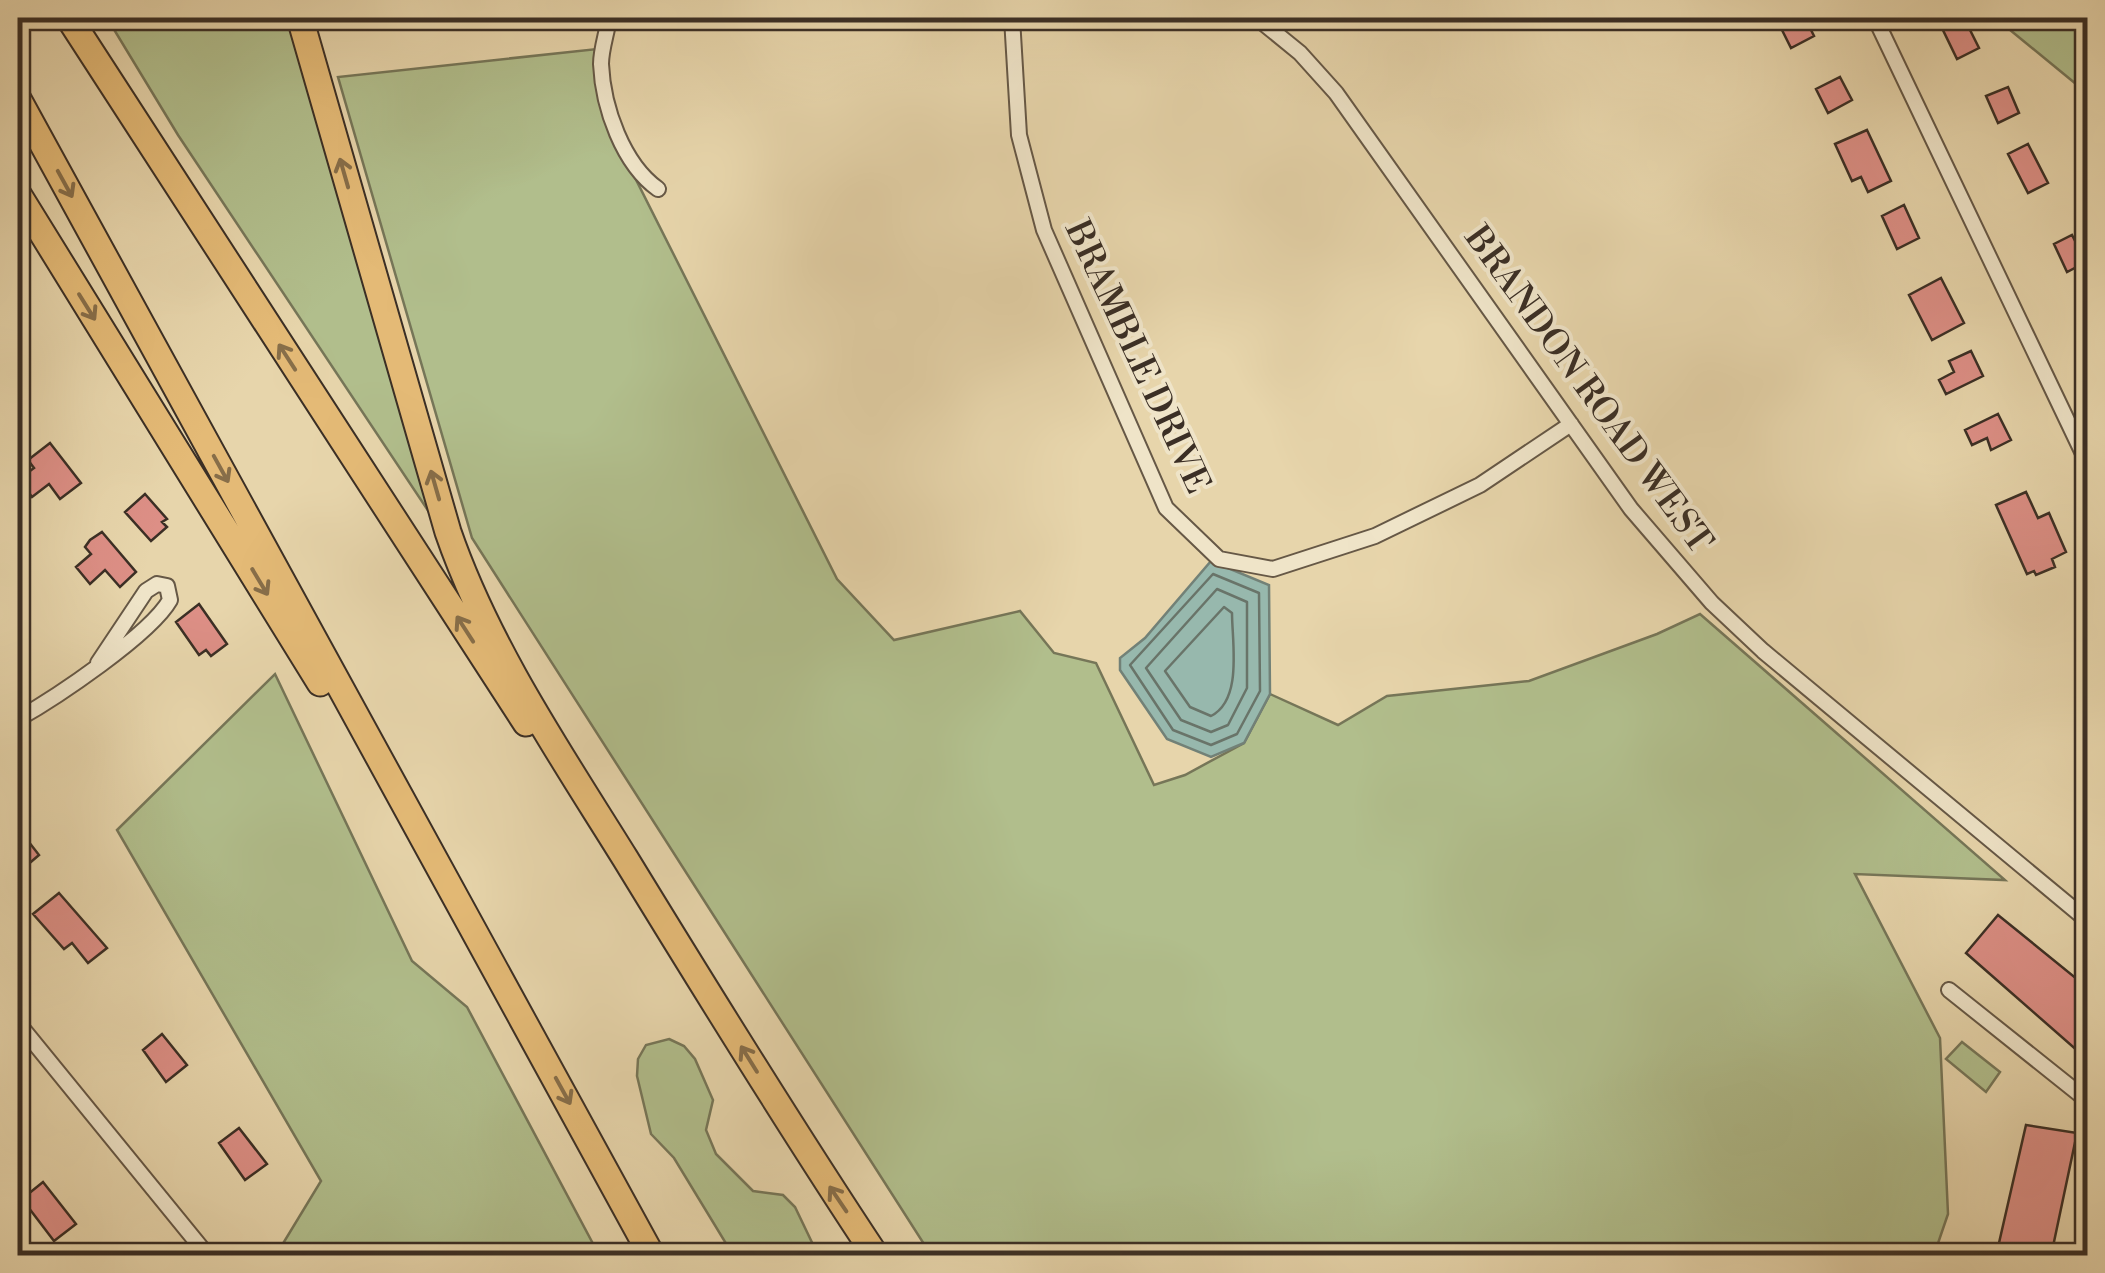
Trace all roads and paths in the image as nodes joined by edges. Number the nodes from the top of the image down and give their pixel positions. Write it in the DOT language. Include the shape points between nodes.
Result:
graph roads {
  1 [pos="69,18"];
  2 [pos="300,18"];
  3 [pos="609,18"];
  4 [pos="1012,18"];
  5 [pos="1258,18"];
  6 [pos="1876,18"];
  7 [pos="18,99"];
  8 [pos="658,189"];
  9 [pos="18,194"];
  10 [pos="1571,424"];
  11 [pos="2088,464"];
  12 [pos="98,664"];
  13 [pos="18,719"];
  14 [pos="584,792"];
  15 [pos="2088,921"];
  16 [pos="1948,990"];
  17 [pos="18,1023"];
  18 [pos="538,1044"];
  19 [pos="2088,1100"];
  20 [pos="208,1256"];
  21 [pos="652,1256"];
  22 [pos="876,1256"];
  14 -- 1 [label="highway, one-way" via="547,754"];
  14 -- 2 [label="highway, one-way" via="460,567"];
  3 -- 8 [label="street" via="601,68 608,104 636,174"];
  4 -- 10 [label="street, BRAMBLE DRIVE" via="1019,135 1051,247 1166,508 1220,559 1272,570 1375,536 1480,485"];
  5 -- 10 [label="street, BRANDON ROAD WEST" via="1336,93"];
  6 -- 11 [label="street"];
  7 -- 18 [label="highway, one-way"];
  9 -- 18 [label="highway, one-way"];
  10 -- 15 [label="street, BRANDON ROAD WEST" via="1631,510 1712,602"];
  12 -- 12 [label="street" via="162,614 171,596 167,586 146,592"];
  12 -- 13 [label="street"];
  22 -- 14 [label="highway, one-way"];
  16 -- 19 [label="street"];
  17 -- 20 [label="street"];
  18 -- 21 [label="highway, one-way"];
}
